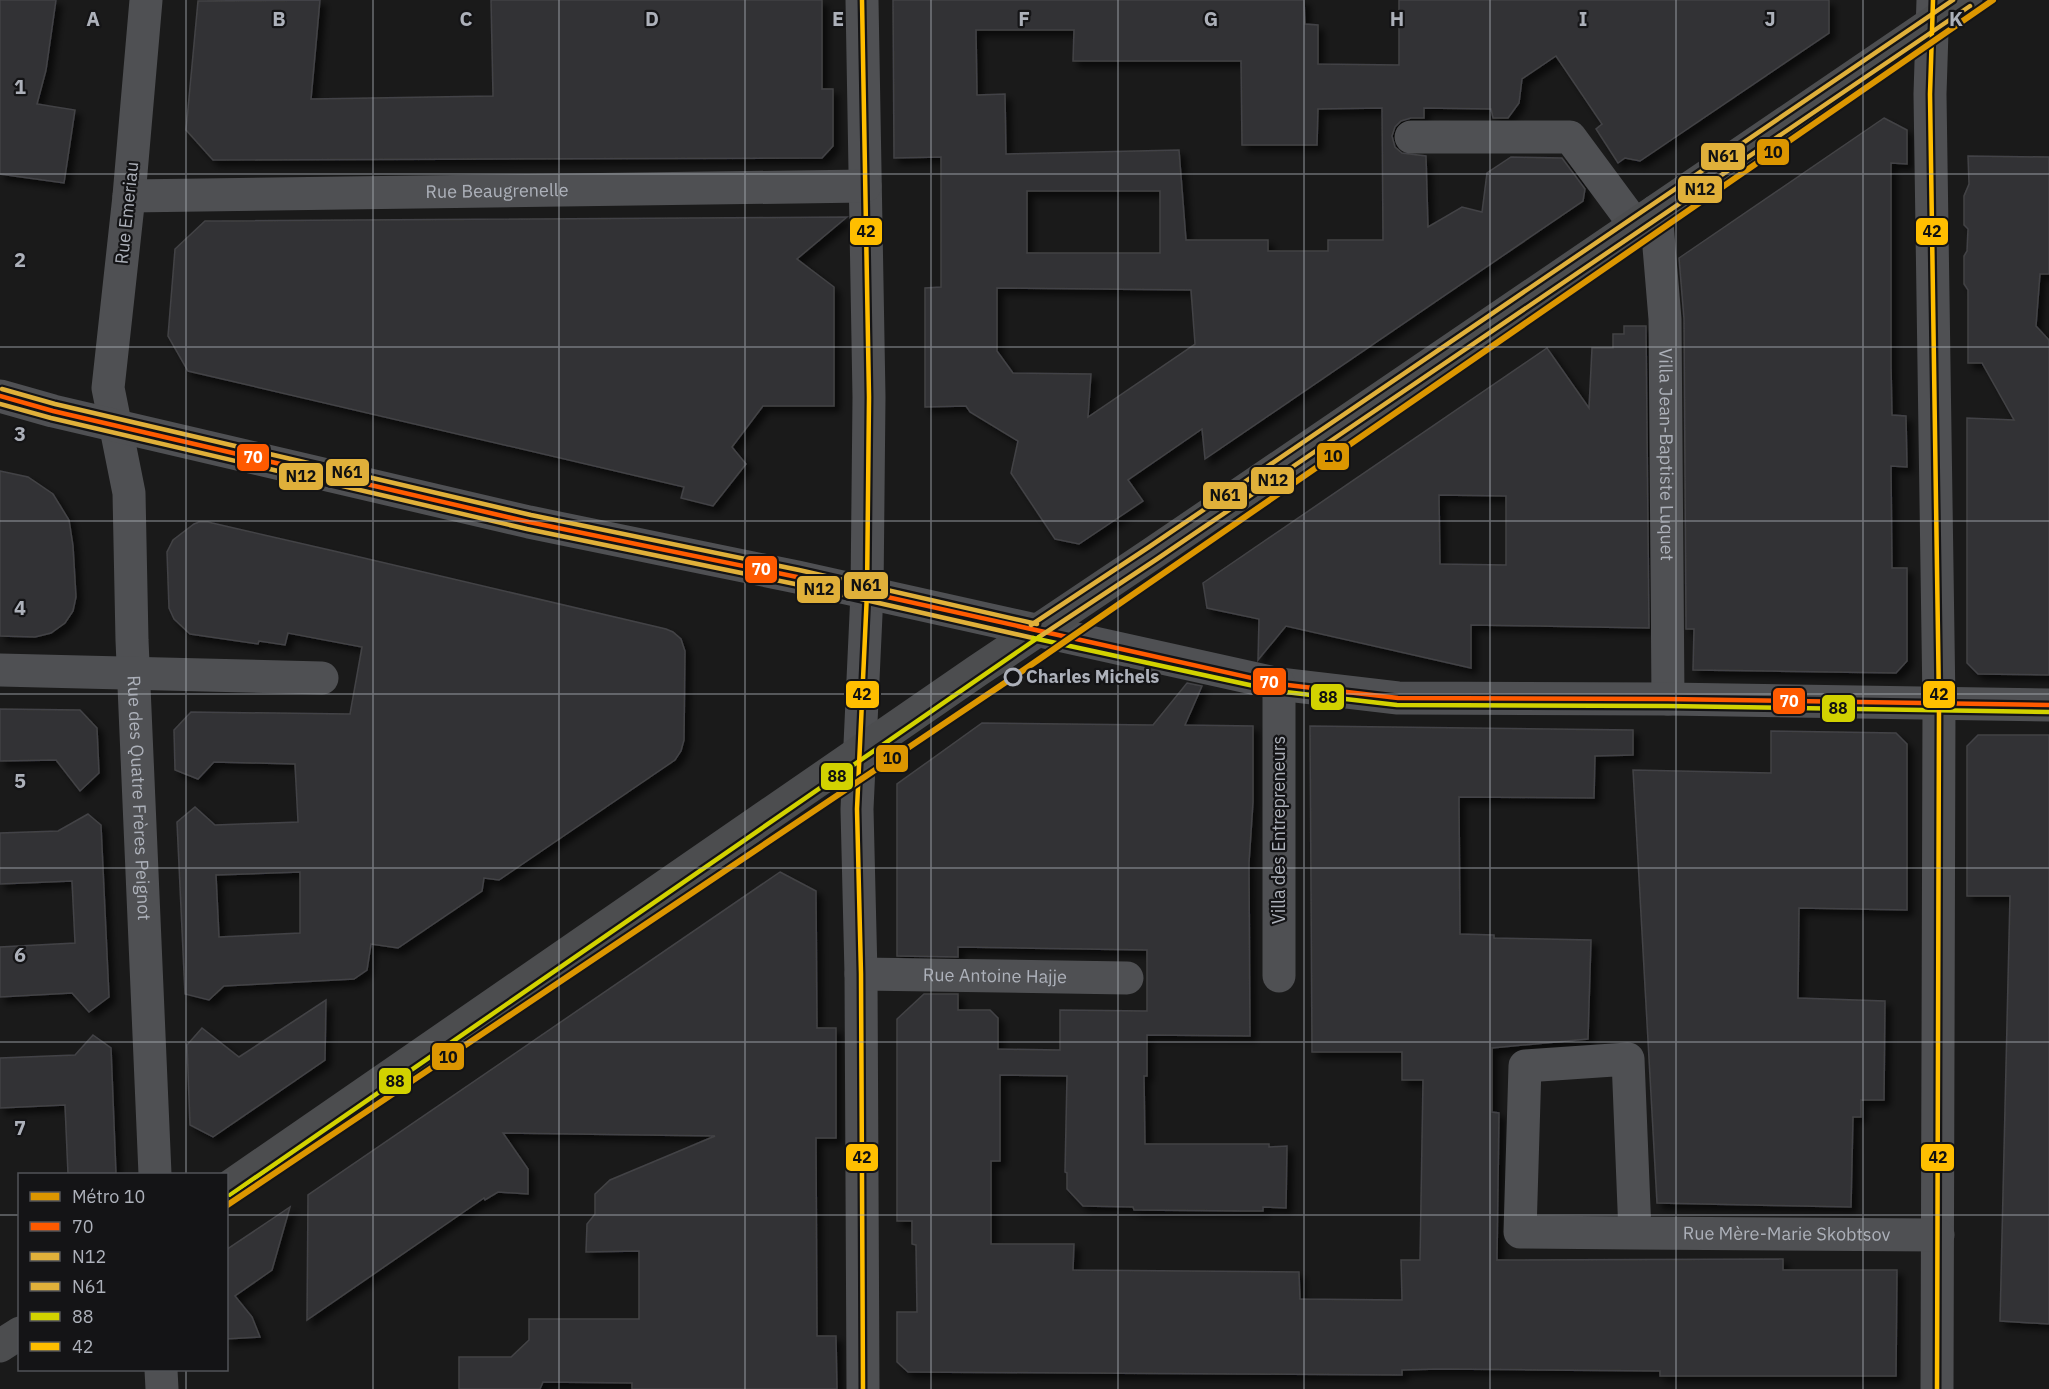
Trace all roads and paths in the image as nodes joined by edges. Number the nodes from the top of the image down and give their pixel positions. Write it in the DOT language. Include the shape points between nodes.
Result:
graph roads {
  1 [pos="146,0"];
  2 [pos="862,0"];
  3 [pos="1965,0"];
  4 [pos="1932,12"];
  5 [pos="1411,137"];
  6 [pos="865,186"];
  7 [pos="129,196"];
  8 [pos="1645,218"];
  9 [pos="0,396"];
  10 [pos="116,424"];
  11 [pos="867,593"];
  12 [pos="1035,631"];
  13 [pos="0,670"];
  14 [pos="134,674"];
  15 [pos="322,678"];
  16 [pos="1279,684"];
  17 [pos="1668,699"];
  18 [pos="1939,704"];
  19 [pos="2049,705"];
  20 [pos="860,751"];
  21 [pos="861,974"];
  22 [pos="1279,976"];
  23 [pos="1127,978"];
  24 [pos="155,1173"];
  25 [pos="228,1188"];
  26 [pos="1635,1233"];
  27 [pos="1938,1235"];
  28 [pos="18,1334"];
  29 [pos="0,1346"];
  30 [pos="161,1371"];
  31 [pos="162,1389"];
  32 [pos="864,1389"];
  33 [pos="1937,1389"];
  1 -- 7 [label="street, Rue Emeriau"];
  2 -- 6 [label="street"];
  3 -- 4 [label="main road"];
  4 -- 8 [label="main road"];
  4 -- 18 [label="street"];
  5 -- 8 [label="street" via="1570,137"];
  6 -- 7 [label="street, Rue Beaugrenelle"];
  6 -- 11 [label="street"];
  7 -- 10 [label="street, Rue Emeriau" via="108,388"];
  8 -- 12 [label="main road"];
  8 -- 17 [label="street, Villa Jean-Baptiste Luquet" via="1665,319"];
  9 -- 10 [label="street"];
  10 -- 11 [label="street" via="529,522"];
  10 -- 14 [label="street, Rue des Quatre Frères Peignot" via="129,493"];
  11 -- 12 [label="street"];
  11 -- 20 [label="street"];
  12 -- 16 [label="street"];
  12 -- 20 [label="main road"];
  13 -- 14 [label="street"];
  14 -- 15 [label="street"];
  14 -- 24 [label="street, Rue des Quatre Frères Peignot"];
  16 -- 17 [label="street" via="1398,698"];
  16 -- 22 [label="street, Villa des Entrepreneurs"];
  17 -- 18 [label="street"];
  18 -- 19 [label="street"];
  18 -- 27 [label="street"];
  20 -- 21 [label="street" via="857,809"];
  20 -- 25 [label="main road"];
  21 -- 23 [label="street, Rue Antoine Hajje"];
  21 -- 32 [label="street"];
  26 -- 26 [label="street, Rue Mère-Marie Skobtsov" via="1628,1059 1525,1066 1520,1232"];
  26 -- 27 [label="street, Rue Mère-Marie Skobtsov"];
  27 -- 33 [label="street"];
  28 -- 29 [label="main road"];
  30 -- 31 [label="street"];
}
